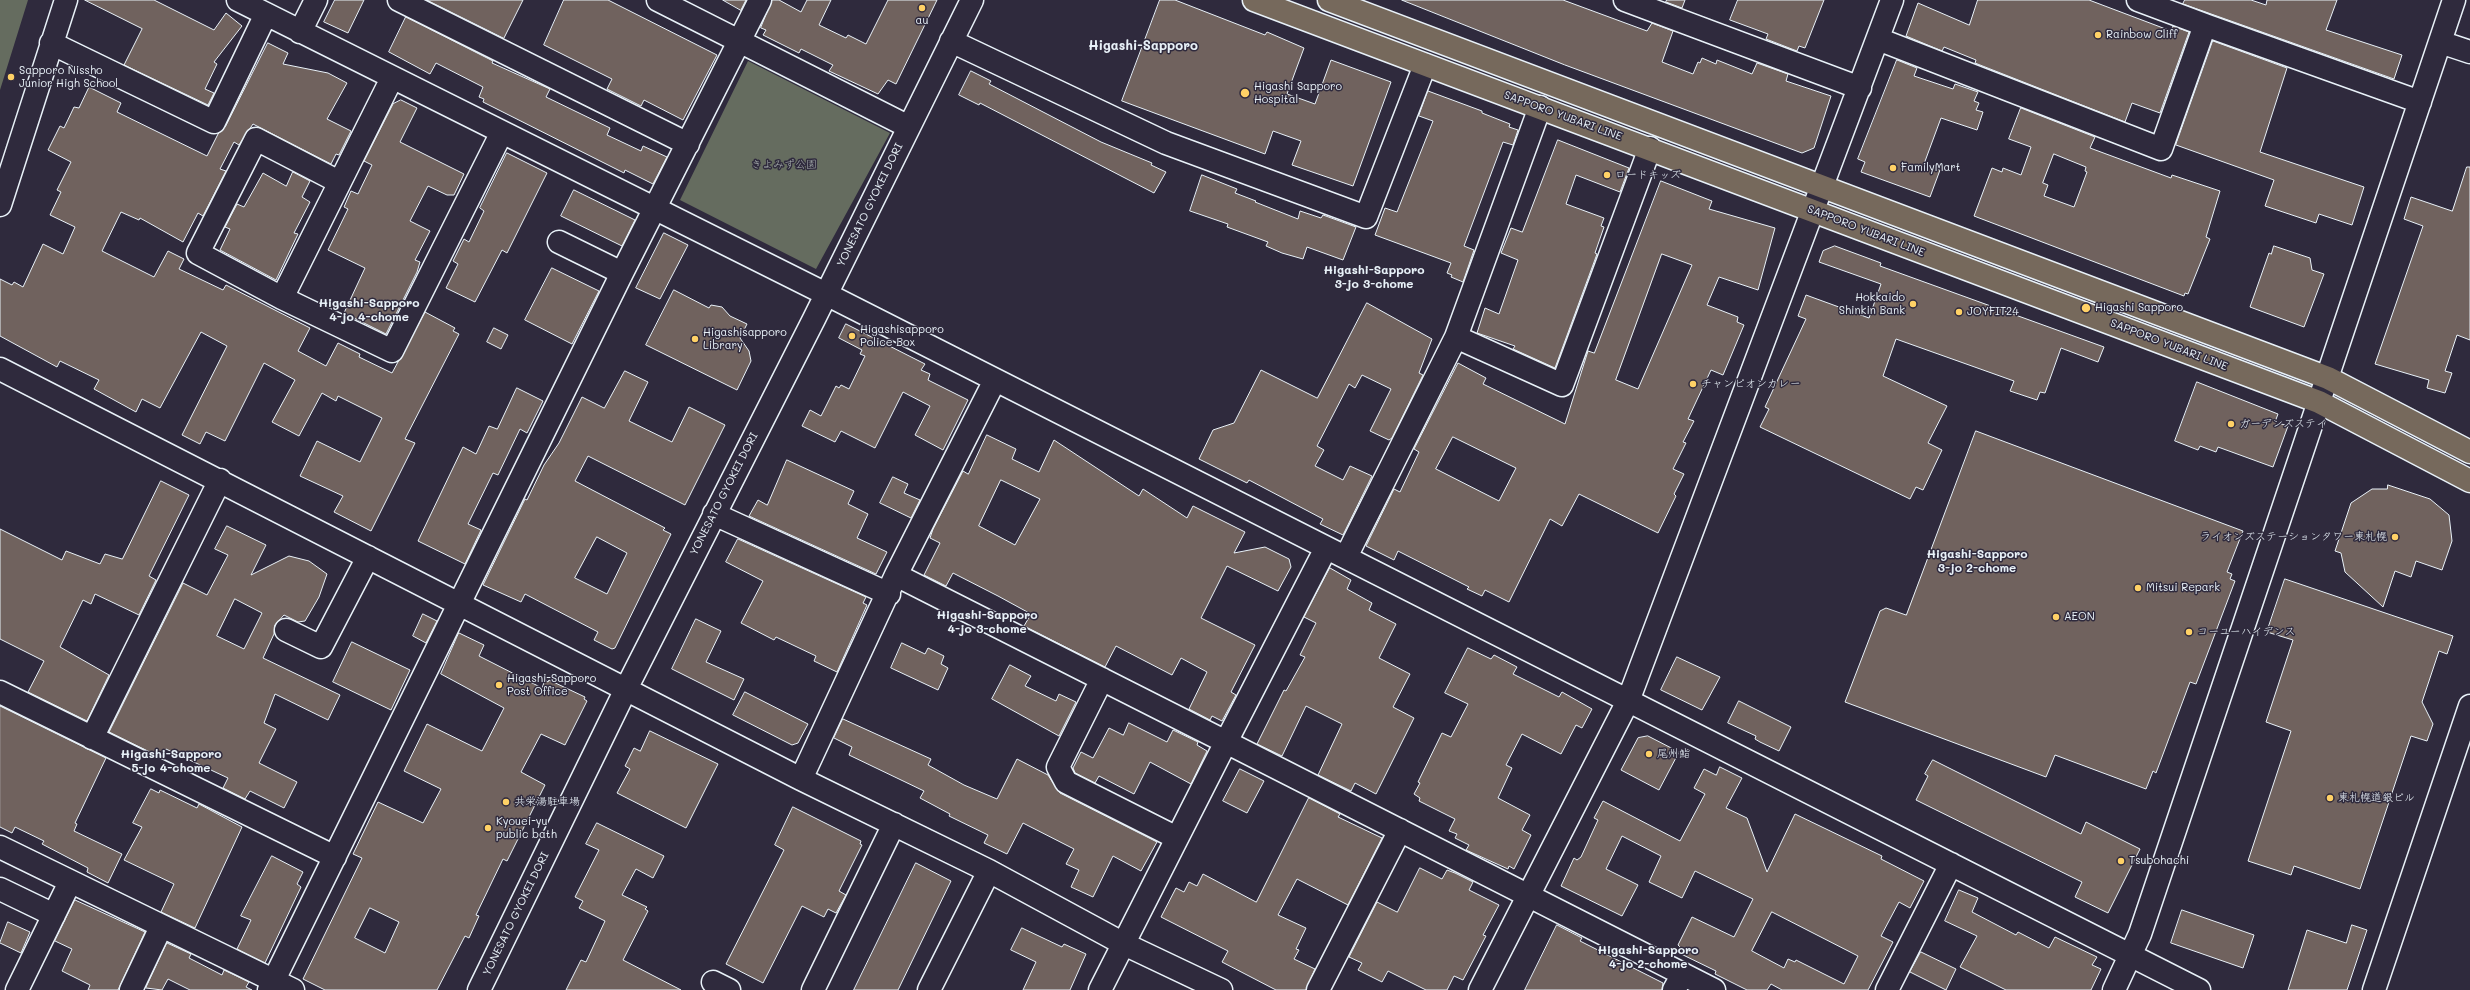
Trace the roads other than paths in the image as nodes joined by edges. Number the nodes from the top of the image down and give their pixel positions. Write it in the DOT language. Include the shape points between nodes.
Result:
graph roads {
  1 [pos="66,0"];
  2 [pos="238,0"];
  3 [pos="316,0"];
  4 [pos="399,0"];
  5 [pos="658,0"];
  6 [pos="760,0"];
  7 [pos="972,0"];
  8 [pos="1254,0"];
  9 [pos="1330,0"];
  10 [pos="1625,0"];
  11 [pos="1892,0"];
  12 [pos="2138,0"];
  13 [pos="2454,0"];
  14 [pos="266,14"];
  15 [pos="2205,25"];
  16 [pos="300,32"];
  17 [pos="1878,40"];
  18 [pos="739,41"];
  19 [pos="951,41"];
  20 [pos="2440,42"];
  21 [pos="52,43"];
  22 [pos="2470,52"];
  23 [pos="1425,65"];
  24 [pos="392,78"];
  25 [pos="1860,88"];
  26 [pos="2420,102"];
  27 [pos="1540,108"];
  28 [pos="909,127"];
  29 [pos="502,132"];
  30 [pos="688,144"];
  31 [pos="1650,148"];
  32 [pos="339,182"];
  33 [pos="1823,186"];
  34 [pos="0,205"];
  35 [pos="654,210"];
  36 [pos="1813,211"];
  37 [pos="559,242"];
  38 [pos="622,273"];
  39 [pos="826,294"];
  40 [pos="282,298"];
  41 [pos="1456,337"];
  42 [pos="0,369"];
  43 [pos="2328,378"];
  44 [pos="995,380"];
  45 [pos="2319,402"];
  46 [pos="2470,452"];
  47 [pos="220,480"];
  48 [pos="2470,481"];
  49 [pos="714,514"];
  50 [pos="1326,548"];
  51 [pos="368,557"];
  52 [pos="1346,557"];
  53 [pos="893,585"];
  54 [pos="459,603"];
  55 [pos="286,630"];
  56 [pos="1102,679"];
  57 [pos="626,689"];
  58 [pos="0,692"];
  59 [pos="1628,700"];
  60 [pos="2470,706"];
  61 [pos="92,738"];
  62 [pos="1226,742"];
  63 [pos="801,780"];
  64 [pos="894,824"];
  65 [pos="1400,830"];
  66 [pos="1177,838"];
  67 [pos="0,847"];
  68 [pos="336,857"];
  69 [pos="1951,864"];
  70 [pos="989,871"];
  71 [pos="70,882"];
  72 [pos="0,888"];
  73 [pos="1528,895"];
  74 [pos="54,915"];
  75 [pos="161,927"];
  76 [pos="1122,942"];
  77 [pos="2132,955"];
  78 [pos="1678,982"];
  79 [pos="279,987"];
  80 [pos="17,990"];
  81 [pos="131,990"];
  82 [pos="479,990"];
  83 [pos="813,990"];
  84 [pos="929,990"];
  85 [pos="1100,990"];
  86 [pos="1221,990"];
  87 [pos="1318,990"];
  88 [pos="1480,990"];
  89 [pos="1714,990"];
  90 [pos="1887,990"];
  91 [pos="2114,990"];
  92 [pos="2200,990"];
  93 [pos="2374,990"];
  1 -- 21 [label="street"];
  2 -- 14 [label="street"];
  3 -- 16 [label="street"];
  4 -- 30 [label="street"];
  5 -- 18 [label="street"];
  6 -- 18 [label="street"];
  7 -- 19 [label="street, YONESATO GYOKEI DORI"];
  8 -- 23 [label="main road, SAPPORO YUBARI LINE"];
  9 -- 33 [label="main road"];
  10 -- 25 [label="street"];
  11 -- 17 [label="street"];
  12 -- 15 [label="street"];
  13 -- 20 [label="street"];
  14 -- 16 [label="street"];
  14 -- 21 [label="street" via="214,122"];
  15 -- 17 [label="street" via="2161,149"];
  15 -- 26 [label="street"];
  16 -- 24 [label="street"];
  17 -- 25 [label="street"];
  18 -- 28 [label="street"];
  18 -- 30 [label="street"];
  19 -- 23 [label="street" via="1166,143 1366,217"];
  19 -- 28 [label="street, YONESATO GYOKEI DORI"];
  20 -- 22 [label="street"];
  20 -- 26 [label="street"];
  21 -- 34 [label="street"];
  23 -- 27 [label="main road, SAPPORO YUBARI LINE"];
  24 -- 29 [label="street"];
  24 -- 32 [label="street"];
  25 -- 33 [label="street"];
  26 -- 43 [label="street"];
  27 -- 31 [label="main road, SAPPORO YUBARI LINE"];
  27 -- 41 [label="street"];
  28 -- 39 [label="street, YONESATO GYOKEI DORI"];
  29 -- 35 [label="street"];
  29 -- 40 [label="street" via="392,351"];
  30 -- 35 [label="street"];
  31 -- 36 [label="main road, SAPPORO YUBARI LINE"];
  31 -- 41 [label="street" via="1562,385"];
  32 -- 40 [label="street"];
  32 -- 40 [label="street" via="256,139 198,253"];
  33 -- 36 [label="street"];
  33 -- 43 [label="main road"];
  35 -- 38 [label="street"];
  35 -- 39 [label="street"];
  36 -- 45 [label="main road, SAPPORO YUBARI LINE"];
  36 -- 59 [label="street"];
  37 -- 38 [label="street"];
  38 -- 54 [label="street"];
  39 -- 44 [label="street"];
  39 -- 49 [label="street, YONESATO GYOKEI DORI"];
  41 -- 52 [label="street"];
  42 -- 47 [label="street"];
  43 -- 45 [label="street"];
  43 -- 46 [label="main road"];
  44 -- 50 [label="street"];
  44 -- 53 [label="street"];
  45 -- 48 [label="main road, SAPPORO YUBARI LINE"];
  45 -- 77 [label="street"];
  47 -- 51 [label="street"];
  47 -- 61 [label="street"];
  49 -- 53 [label="street"];
  49 -- 57 [label="street, YONESATO GYOKEI DORI"];
  50 -- 52 [label="street"];
  50 -- 62 [label="street"];
  51 -- 54 [label="street"];
  51 -- 55 [label="street" via="321,647"];
  52 -- 59 [label="street"];
  53 -- 56 [label="street"];
  53 -- 63 [label="street"];
  54 -- 57 [label="street"];
  54 -- 68 [label="street"];
  56 -- 62 [label="street"];
  56 -- 66 [label="street" via="1058,767 1066,782"];
  57 -- 63 [label="street"];
  57 -- 82 [label="street, YONESATO GYOKEI DORI"];
  58 -- 61 [label="street"];
  59 -- 69 [label="street"];
  59 -- 73 [label="street"];
  60 -- 93 [label="street"];
  61 -- 68 [label="street"];
  62 -- 65 [label="street"];
  62 -- 66 [label="street"];
  63 -- 64 [label="street"];
  64 -- 70 [label="street"];
  64 -- 83 [label="street"];
  65 -- 73 [label="street"];
  65 -- 87 [label="street"];
  66 -- 76 [label="street"];
  67 -- 71 [label="street"];
  68 -- 79 [label="street"];
  69 -- 77 [label="street"];
  69 -- 90 [label="street"];
  70 -- 76 [label="street"];
  70 -- 84 [label="street"];
  71 -- 74 [label="street"];
  71 -- 75 [label="street"];
  72 -- 74 [label="street"];
  73 -- 78 [label="street"];
  73 -- 88 [label="street"];
  74 -- 80 [label="street"];
  75 -- 79 [label="street"];
  75 -- 81 [label="street"];
  76 -- 85 [label="street"];
  76 -- 86 [label="street"];
  77 -- 91 [label="street"];
  77 -- 92 [label="street"];
  78 -- 89 [label="street"];
}
